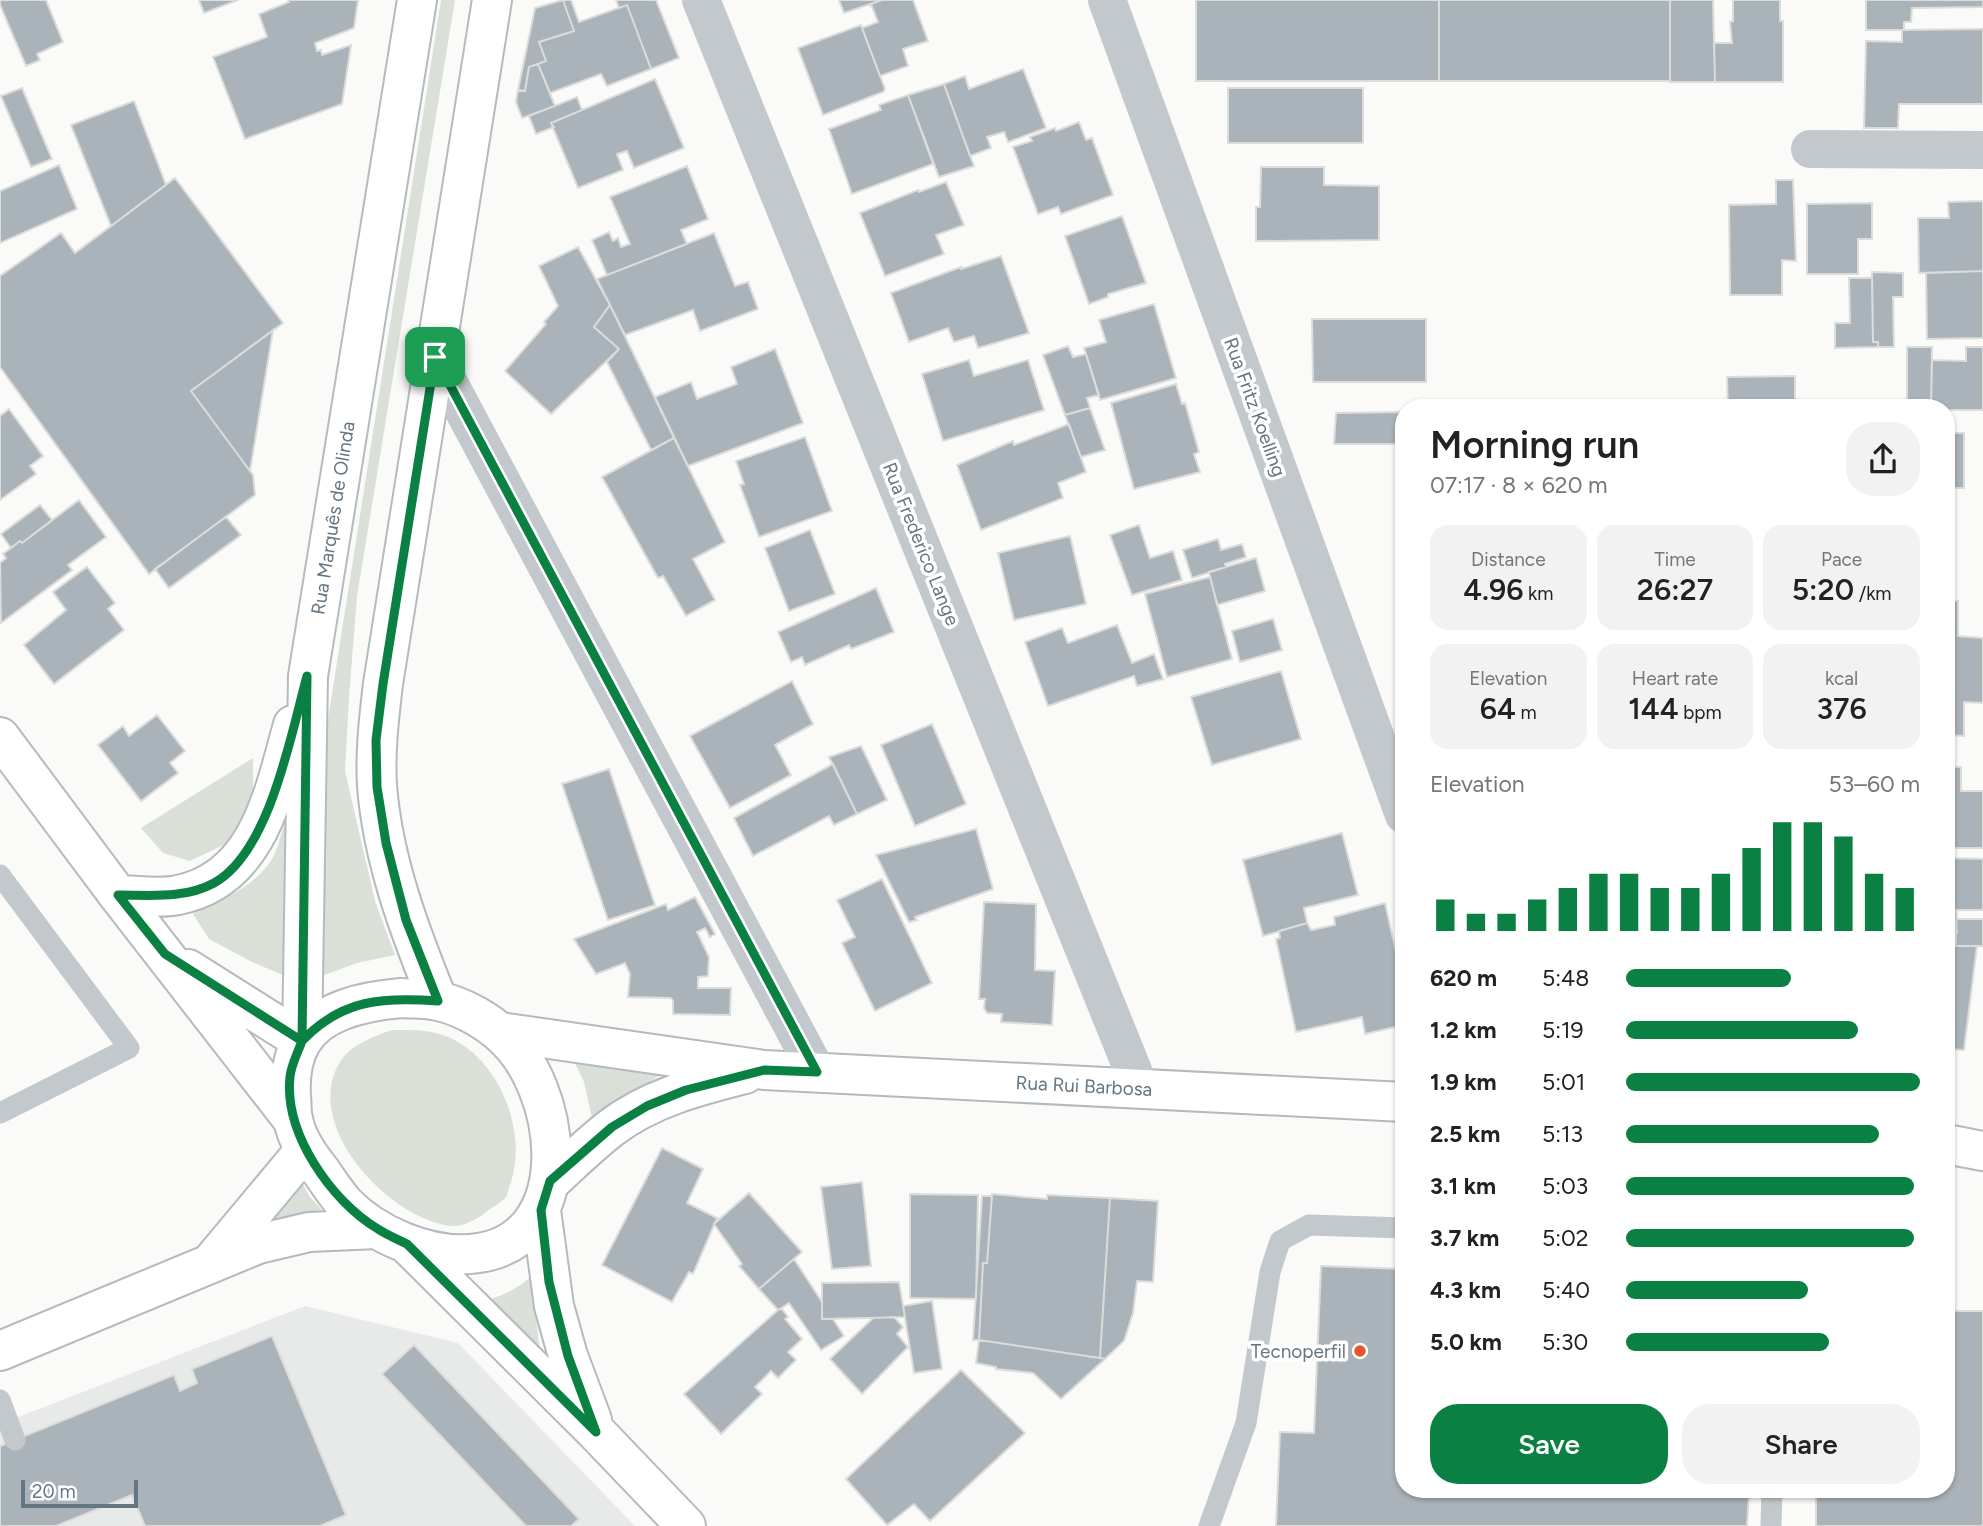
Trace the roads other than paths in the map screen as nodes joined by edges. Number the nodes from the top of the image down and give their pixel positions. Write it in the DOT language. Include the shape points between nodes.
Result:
graph roads {
  1 [pos="417,0"];
  2 [pos="492,0"];
  3 [pos="701,0"];
  4 [pos="1107,0"];
  5 [pos="1810,149"];
  6 [pos="1983,150"];
  7 [pos="435,357"];
  8 [pos="307,676"];
  9 [pos="0,737"];
  10 [pos="1395,790"];
  11 [pos="0,875"];
  12 [pos="118,895"];
  13 [pos="165,954"];
  14 [pos="438,1001"];
  15 [pos="500,1032"];
  16 [pos="302,1041"];
  17 [pos="764,1070"];
  18 [pos="817,1072"];
  19 [pos="1140,1088"];
  20 [pos="1395,1102"];
  21 [pos="0,1112"];
  22 [pos="299,1135"];
  23 [pos="1955,1146"];
  24 [pos="1983,1151"];
  25 [pos="546,1196"];
  26 [pos="1395,1228"];
  27 [pos="392,1236"];
  28 [pos="209,1265"];
  29 [pos="0,1351"];
  30 [pos="0,1400"];
  31 [pos="596,1432"];
  32 [pos="15,1440"];
  33 [pos="1772,1498"];
  34 [pos="686,1526"];
  35 [pos="1209,1526"];
  36 [pos="1771,1526"];
  1 -- 8 [label="main road, Rua Marquês de Olinda"];
  2 -- 7 [label="main road"];
  3 -- 19 [label="street, Rua Frederico Lange"];
  4 -- 10 [label="street, Rua Fritz Koelling"];
  5 -- 6 [label="street"];
  7 -- 14 [label="main road" via="376,740 377,787 386,843 406,920"];
  7 -- 18 [label="street"];
  8 -- 12 [label="main road" via="274,793 243,856 214,883 177,895"];
  8 -- 16 [label="main road, Rua Marquês de Olinda"];
  9 -- 12 [label="main road"];
  11 -- 21 [label="lane" via="129,1048"];
  12 -- 13 [label="main road"];
  13 -- 16 [label="main road"];
  13 -- 22 [label="main road"];
  14 -- 15 [label="main road" via="472,1014"];
  14 -- 16 [label="main road" via="401,998 353,1006 318,1024"];
  15 -- 17 [label="main road, Rua Rui Barbosa"];
  15 -- 25 [label="main road" via="534,1077 546,1110 550,1143"];
  16 -- 22 [label="main road" via="290,1076"];
  17 -- 18 [label="main road, Rua Rui Barbosa"];
  17 -- 25 [label="main road, Rua Rui Barbosa" via="686,1090 647,1106 612,1127"];
  18 -- 19 [label="main road, Rua Rui Barbosa"];
  19 -- 20 [label="main road, Rua Rui Barbosa"];
  22 -- 27 [label="main road" via="345,1204"];
  22 -- 28 [label="main road"];
  23 -- 24 [label="main road"];
  25 -- 27 [label="main road, Rua Rui Barbosa" via="522,1235 499,1248 469,1254 439,1251"];
  25 -- 31 [label="main road" via="554,1306"];
  26 -- 35 [label="lane" via="1308,1225 1280,1241 1270,1272 1246,1423"];
  27 -- 28 [label="main road" via="309,1232 258,1244"];
  27 -- 31 [label="main road"];
  28 -- 29 [label="main road"];
  30 -- 32 [label="lane"];
  31 -- 34 [label="main road"];
  33 -- 36 [label="lane"];
}
